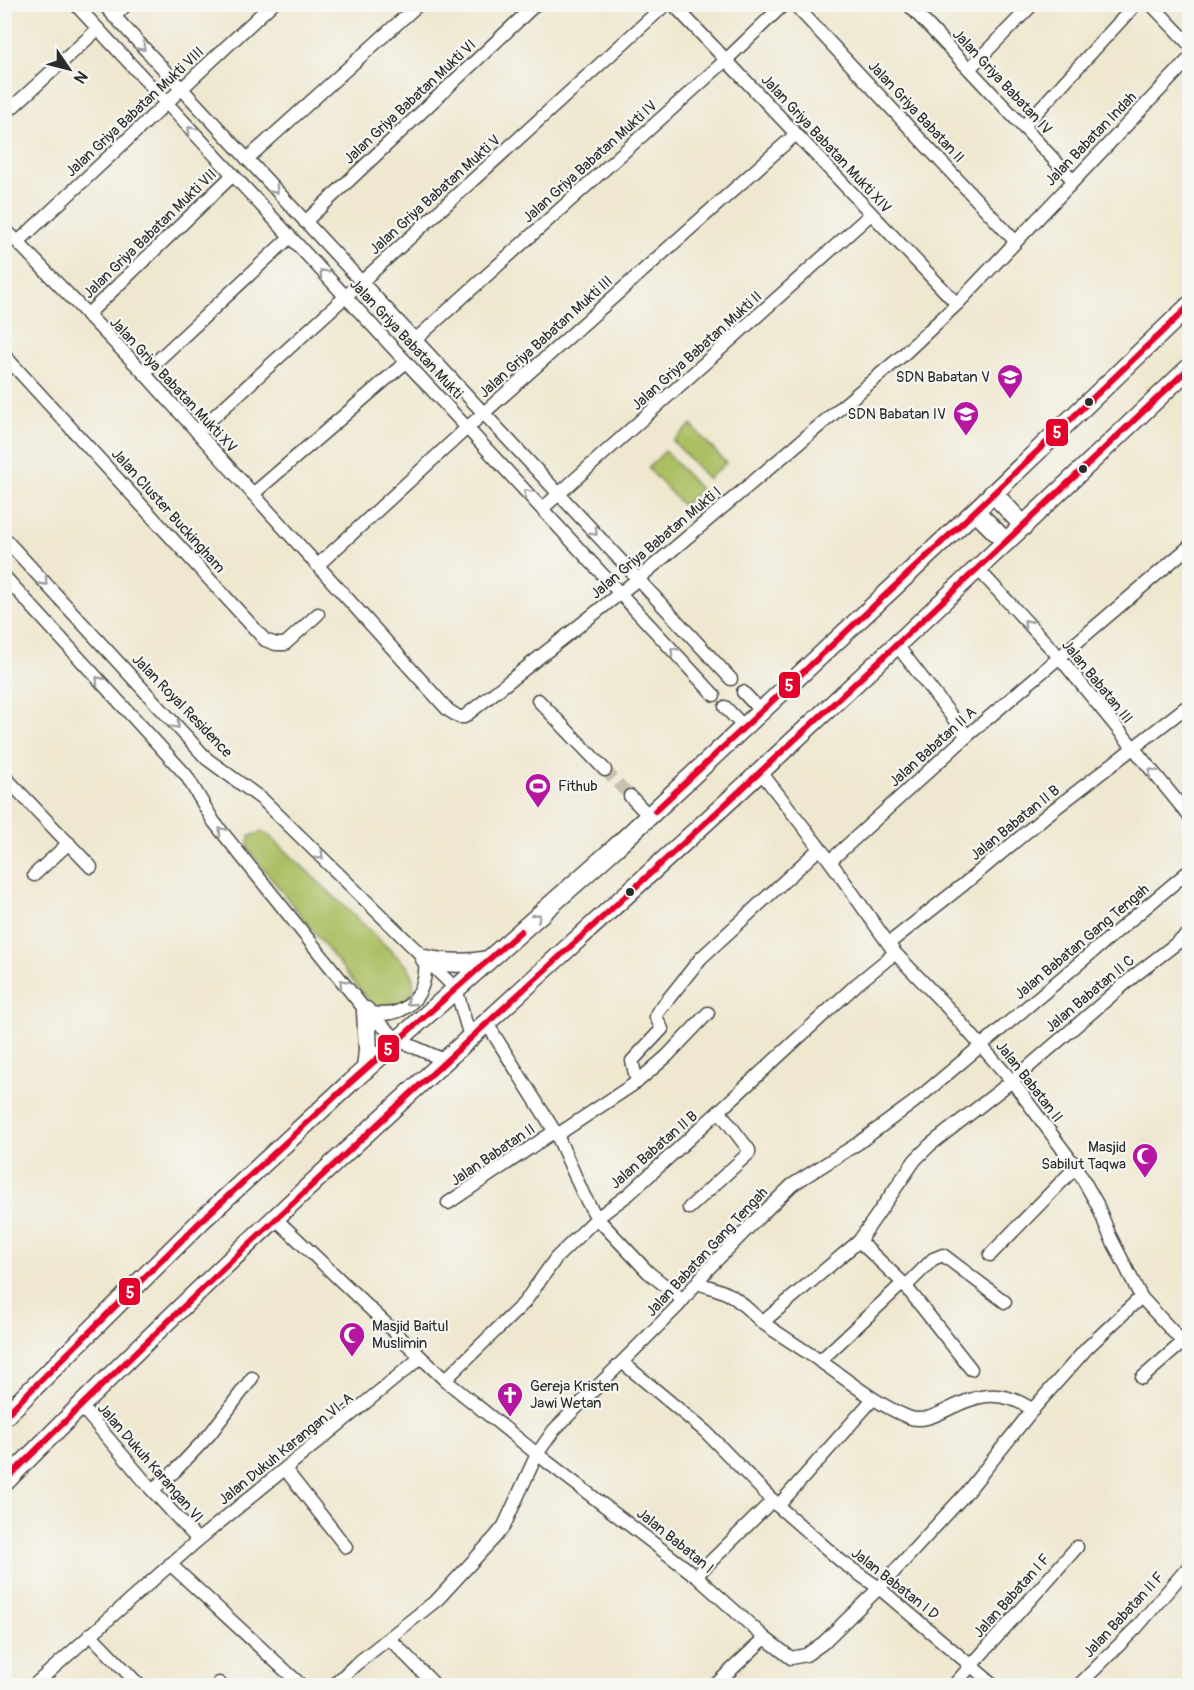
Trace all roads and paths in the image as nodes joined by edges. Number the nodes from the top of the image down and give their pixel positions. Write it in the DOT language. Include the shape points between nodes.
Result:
graph roads {
  1 [pos="75,4"];
  2 [pos="103,4"];
  3 [pos="127,4"];
  4 [pos="272,4"];
  5 [pos="419,4"];
  6 [pos="536,4"];
  7 [pos="666,4"];
  8 [pos="673,4"];
  9 [pos="784,4"];
  10 [pos="795,4"];
  11 [pos="909,4"];
  12 [pos="1033,4"];
  13 [pos="1136,4"];
  14 [pos="1151,4"];
  15 [pos="114,16"];
  16 [pos="98,29"];
  17 [pos="1190,45"];
  18 [pos="1190,58"];
  19 [pos="726,60"];
  20 [pos="970,68"];
  21 [pos="182,89"];
  22 [pos="166,103"];
  23 [pos="4,115"];
  24 [pos="1023,127"];
  25 [pos="796,134"];
  26 [pos="247,159"];
  27 [pos="233,175"];
  28 [pos="1073,180"];
  29 [pos="872,214"];
  30 [pos="305,222"];
  31 [pos="4,228"];
  32 [pos="290,237"];
  33 [pos="1015,241"];
  34 [pos="18,242"];
  35 [pos="362,283"];
  36 [pos="346,297"];
  37 [pos="957,304"];
  38 [pos="1190,305"];
  39 [pos="87,315"];
  40 [pos="415,340"];
  41 [pos="4,355"];
  42 [pos="406,362"];
  43 [pos="1190,367"];
  44 [pos="144,373"];
  45 [pos="484,414"];
  46 [pos="467,428"];
  47 [pos="197,432"];
  48 [pos="253,494"];
  49 [pos="559,495"];
  50 [pos="998,499"];
  51 [pos="542,509"];
  52 [pos="980,516"];
  53 [pos="1020,521"];
  54 [pos="4,538"];
  55 [pos="1002,538"];
  56 [pos="1190,546"];
  57 [pos="318,565"];
  58 [pos="977,568"];
  59 [pos="4,576"];
  60 [pos="638,579"];
  61 [pos="620,593"];
  62 [pos="318,614"];
  63 [pos="896,644"];
  64 [pos="1059,658"];
  65 [pos="743,692"];
  66 [pos="538,700"];
  67 [pos="1190,704"];
  68 [pos="726,707"];
  69 [pos="760,710"];
  70 [pos="743,726"];
  71 [pos="967,736"];
  72 [pos="1133,749"];
  73 [pos="605,770"];
  74 [pos="760,771"];
  75 [pos="4,776"];
  76 [pos="630,796"];
  77 [pos="649,816"];
  78 [pos="1190,818"];
  79 [pos="69,843"];
  80 [pos="820,848"];
  81 [pos="830,861"];
  82 [pos="91,867"];
  83 [pos="1190,870"];
  84 [pos="34,875"];
  85 [pos="1190,933"];
  86 [pos="892,948"];
  87 [pos="425,959"];
  88 [pos="489,960"];
  89 [pos="457,993"];
  90 [pos="366,1011"];
  91 [pos="708,1013"];
  92 [pos="486,1022"];
  93 [pos="468,1032"];
  94 [pos="402,1042"];
  95 [pos="982,1046"];
  96 [pos="442,1059"];
  97 [pos="366,1069"];
  98 [pos="1012,1081"];
  99 [pos="638,1082"];
  100 [pos="720,1112"];
  101 [pos="560,1132"];
  102 [pos="1076,1167"];
  103 [pos="448,1203"];
  104 [pos="689,1208"];
  105 [pos="603,1213"];
  106 [pos="276,1219"];
  107 [pos="859,1240"];
  108 [pos="990,1255"];
  109 [pos="702,1277"];
  110 [pos="904,1285"];
  111 [pos="1141,1297"];
  112 [pos="683,1300"];
  113 [pos="1005,1302"];
  114 [pos="769,1318"];
  115 [pos="1186,1347"];
  116 [pos="420,1358"];
  117 [pos="824,1358"];
  118 [pos="622,1362"];
  119 [pos="971,1369"];
  120 [pos="252,1378"];
  121 [pos="1142,1378"];
  122 [pos="445,1380"];
  123 [pos="873,1399"];
  124 [pos="80,1405"];
  125 [pos="1036,1406"];
  126 [pos="4,1417"];
  127 [pos="537,1454"];
  128 [pos="285,1469"];
  129 [pos="4,1483"];
  130 [pos="152,1490"];
  131 [pos="776,1503"];
  132 [pos="198,1540"];
  133 [pos="346,1547"];
  134 [pos="1077,1547"];
  135 [pos="170,1564"];
  136 [pos="1190,1564"];
  137 [pos="696,1576"];
  138 [pos="879,1588"];
  139 [pos="90,1634"];
  140 [pos="765,1638"];
  141 [pos="390,1639"];
  142 [pos="970,1665"];
  143 [pos="33,1686"];
  144 [pos="140,1686"];
  145 [pos="302,1686"];
  146 [pos="333,1686"];
  147 [pos="436,1686"];
  148 [pos="714,1686"];
  149 [pos="953,1686"];
  150 [pos="994,1686"];
  151 [pos="1078,1686"];
  1 -- 16 [label="street, Jalan Griya Babatan Mukti"];
  2 -- 15 [label="street, Jalan Griya Babatan Mukti"];
  3 -- 15 [label="street"];
  4 -- 21 [label="street, Jalan Griya Babatan Mukti VIII"];
  5 -- 26 [label="street"];
  6 -- 30 [label="street, Jalan Griya Babatan Mukti VI"];
  7 -- 35 [label="street, Jalan Griya Babatan Mukti V"];
  8 -- 19 [label="street, Jalan Griya Babatan Mukti XIV"];
  9 -- 19 [label="street, Jalan Griya Babatan Mukti IV"];
  10 -- 33 [label="street, Jalan Griya Babatan II"];
  11 -- 20 [label="street, Jalan Griya Babatan IV"];
  12 -- 20 [label="street"];
  13 -- 24 [label="street"];
  14 -- 17 [label="street"];
  15 -- 21 [label="street, Jalan Griya Babatan Mukti, one-way"];
  16 -- 22 [label="street, Jalan Griya Babatan Mukti"];
  16 -- 23 [label="street"];
  18 -- 28 [label="street, Jalan Babatan Indah"];
  19 -- 25 [label="street, Jalan Griya Babatan Mukti XIV"];
  19 -- 40 [label="street, Jalan Griya Babatan Mukti IV"];
  20 -- 24 [label="street, Jalan Griya Babatan IV"];
  21 -- 22 [label="street, Jalan Griya Babatan Mukti VIII"];
  21 -- 26 [label="street, Jalan Griya Babatan Mukti"];
  27 -- 22 [label="street, Jalan Griya Babatan Mukti, one-way"];
  22 -- 34 [label="street, Jalan Griya Babatan Mukti VIII"];
  24 -- 28 [label="street, Jalan Griya Babatan IV"];
  25 -- 29 [label="street, Jalan Griya Babatan Mukti XIV"];
  25 -- 45 [label="street, Jalan Griya Babatan Mukti III"];
  26 -- 30 [label="street, Jalan Griya Babatan Mukti, one-way"];
  27 -- 32 [label="street, Jalan Griya Babatan Mukti"];
  27 -- 39 [label="street, Jalan Griya Babatan Mukti VII"];
  28 -- 33 [label="street, Jalan Babatan Indah"];
  29 -- 37 [label="street, Jalan Griya Babatan Mukti XIV"];
  29 -- 49 [label="street, Jalan Griya Babatan Mukti II"];
  30 -- 35 [label="street, Jalan Griya Babatan Mukti"];
  31 -- 34 [label="street, Jalan Griya Babatan Mukti XV"];
  36 -- 32 [label="street, Jalan Griya Babatan Mukti, one-way"];
  32 -- 44 [label="street"];
  33 -- 37 [label="street, Jalan Griya Babatan Mukti I"];
  34 -- 39 [label="street, Jalan Griya Babatan Mukti XV"];
  35 -- 36 [label="street, Jalan Griya Babatan Mukti V"];
  35 -- 40 [label="street, Jalan Griya Babatan Mukti"];
  36 -- 42 [label="street, Jalan Griya Babatan Mukti"];
  36 -- 47 [label="street, Jalan Griya Babatan Mukti V"];
  37 -- 60 [label="street, Jalan Griya Babatan Mukti I" via="903,355"];
  38 -- 50 [label="main road"];
  39 -- 44 [label="street, Jalan Griya Babatan Mukti XV"];
  40 -- 45 [label="street, Jalan Griya Babatan Mukti"];
  41 -- 62 [label="street, Jalan Cluster Buckingham" via="265,640 285,644"];
  42 -- 46 [label="street, Jalan Griya Babatan Mukti"];
  42 -- 48 [label="street"];
  43 -- 53 [label="main road"];
  44 -- 47 [label="street, Jalan Griya Babatan Mukti XV"];
  45 -- 46 [label="street, Jalan Griya Babatan Mukti III"];
  45 -- 49 [label="street, Jalan Griya Babatan Mukti"];
  51 -- 46 [label="street, Jalan Griya Babatan Mukti, one-way"];
  46 -- 57 [label="street, Jalan Griya Babatan Mukti III"];
  47 -- 48 [label="street, Jalan Griya Babatan Mukti XV"];
  48 -- 57 [label="street, Jalan Griya Babatan Mukti XV"];
  49 -- 51 [label="street, Jalan Griya Babatan Mukti II"];
  49 -- 60 [label="street, Jalan Griya Babatan Mukti, one-way"];
  50 -- 52 [label="main road"];
  50 -- 53 [label="main road"];
  51 -- 61 [label="street, Jalan Griya Babatan Mukti"];
  52 -- 55 [label="main road"];
  52 -- 69 [label="main road"];
  53 -- 55 [label="main road"];
  54 -- 87 [label="street, Jalan Royal Residence, one-way" via="207,759 263,800"];
  55 -- 58 [label="main road"];
  56 -- 64 [label="street, Jalan Babatan II A"];
  57 -- 61 [label="street, Jalan Griya Babatan Mukti I" via="448,710 459,717 469,714"];
  58 -- 63 [label="main road"];
  64 -- 58 [label="street, Jalan Babatan III, one-way"];
  90 -- 59 [label="street, one-way" via="214,822 186,775"];
  60 -- 61 [label="street, Jalan Griya Babatan Mukti I"];
  60 -- 61 [label="street, Jalan Griya Babatan Mukti, one-way" via="729,677 712,692"];
  63 -- 71 [label="street"];
  63 -- 74 [label="main road"];
  64 -- 71 [label="street, Jalan Babatan II A"];
  64 -- 72 [label="street, Jalan Babatan III"];
  65 -- 69 [label="street"];
  66 -- 73 [label="street"];
  67 -- 72 [label="street, Jalan Babatan II B"];
  68 -- 70 [label="street"];
  69 -- 70 [label="main road"];
  70 -- 77 [label="main road"];
  71 -- 81 [label="street, Jalan Babatan II A"];
  78 -- 72 [label="street, Jalan Babatan III, one-way"];
  72 -- 86 [label="street, Jalan Babatan II B" via="1048,814"];
  74 -- 80 [label="street, Jalan Babatan II"];
  74 -- 92 [label="main road"];
  75 -- 79 [label="street"];
  76 -- 77 [label="street"];
  88 -- 77 [label="main road, one-way"];
  79 -- 82 [label="street"];
  79 -- 84 [label="street"];
  80 -- 81 [label="street, Jalan Babatan II"];
  80 -- 99 [label="street" via="701,958 657,1013 662,1029 632,1061"];
  81 -- 86 [label="street, Jalan Babatan II"];
  83 -- 95 [label="street, Jalan Babatan Gang Tengah"];
  85 -- 98 [label="street, Jalan Babatan II C"];
  86 -- 95 [label="street, Jalan Babatan II"];
  86 -- 100 [label="street, Jalan Babatan II B"];
  87 -- 88 [label="main road" via="446,963"];
  87 -- 89 [label="street, Jalan Royal Residence"];
  87 -- 90 [label="street, one-way" via="424,983 411,1003 390,1014"];
  88 -- 89 [label="main road"];
  89 -- 93 [label="street, Jalan Royal Residence"];
  89 -- 94 [label="main road"];
  90 -- 94 [label="street"];
  90 -- 97 [label="main road"];
  91 -- 99 [label="street, Jalan Babatan II"];
  92 -- 93 [label="main road"];
  92 -- 101 [label="street"];
  93 -- 96 [label="main road"];
  94 -- 96 [label="street"];
  94 -- 97 [label="main road"];
  95 -- 98 [label="street, Jalan Babatan II"];
  95 -- 109 [label="street, Jalan Babatan Gang Tengah" via="857,1144 792,1185"];
  96 -- 106 [label="main road"];
  97 -- 126 [label="main road" via="201,1221"];
  98 -- 102 [label="street, Jalan Babatan II"];
  98 -- 107 [label="street, Jalan Babatan II C" via="915,1160"];
  99 -- 101 [label="street, Jalan Babatan II"];
  100 -- 104 [label="street" via="749,1154"];
  100 -- 105 [label="street, Jalan Babatan II B"];
  101 -- 103 [label="street, Jalan Babatan II"];
  101 -- 105 [label="street" via="584,1196"];
  102 -- 108 [label="street"];
  102 -- 111 [label="street, Jalan Babatan II"];
  105 -- 112 [label="street" via="648,1272"];
  105 -- 122 [label="street, Jalan Babatan II B" via="556,1258 524,1303"];
  106 -- 116 [label="street, Jalan Babatan I"];
  106 -- 124 [label="main road"];
  107 -- 110 [label="street"];
  107 -- 114 [label="street, Jalan Babatan II C"];
  109 -- 112 [label="street, Jalan Babatan Gang Tengah"];
  109 -- 114 [label="street"];
  110 -- 113 [label="street" via="933,1259 944,1256"];
  110 -- 117 [label="street"];
  110 -- 119 [label="street"];
  111 -- 115 [label="street, Jalan Babatan II"];
  111 -- 125 [label="street, Jalan Babatan I" via="1087,1348"];
  112 -- 118 [label="street, Jalan Babatan Gang Tengah"];
  114 -- 117 [label="street"];
  115 -- 121 [label="street"];
  116 -- 122 [label="street, Jalan Babatan I"];
  116 -- 128 [label="street, Jalan Dukuh Karangan VI-A"];
  117 -- 123 [label="street"];
  118 -- 127 [label="street, Jalan Babatan Gang Tengah" via="554,1430"];
  118 -- 131 [label="street, Jalan Babatan I D" via="706,1432"];
  120 -- 130 [label="street" via="210,1434"];
  122 -- 127 [label="street, Jalan Babatan I"];
  123 -- 125 [label="street" via="912,1419 929,1417 983,1396 1005,1396"];
  123 -- 131 [label="street"];
  124 -- 129 [label="main road"];
  124 -- 130 [label="street, Jalan Dukuh Karangan VI"];
  125 -- 138 [label="street, Jalan Babatan I" via="967,1492"];
  127 -- 137 [label="street, Jalan Babatan I"];
  127 -- 141 [label="street, Jalan Babatan Gang Tengah" via="504,1526 438,1599"];
  128 -- 132 [label="street, Jalan Dukuh Karangan VI-A"];
  128 -- 133 [label="street"];
  130 -- 132 [label="street, Jalan Dukuh Karangan VI"];
  131 -- 137 [label="street"];
  131 -- 138 [label="street, Jalan Babatan I D" via="842,1562"];
  132 -- 135 [label="street, Jalan Dukuh Karangan VI-A"];
  134 -- 142 [label="street, Jalan Babatan I F"];
  135 -- 139 [label="street, Jalan Dukuh Karangan VI-A"];
  135 -- 145 [label="street"];
  136 -- 151 [label="street, Jalan Babatan II F" via="1137,1627"];
  137 -- 140 [label="street, Jalan Babatan I"];
  138 -- 140 [label="street, Jalan Babatan I" via="806,1655 790,1657"];
  138 -- 142 [label="street, Jalan Babatan I D"];
  139 -- 143 [label="street, Jalan Dukuh Karangan VI-A"];
  139 -- 144 [label="street"];
  140 -- 148 [label="street"];
  141 -- 146 [label="street, Jalan Babatan Gang Tengah"];
  141 -- 147 [label="street"];
  142 -- 149 [label="street, Jalan Babatan I F"];
  142 -- 150 [label="street, Jalan Babatan I D"];
}
